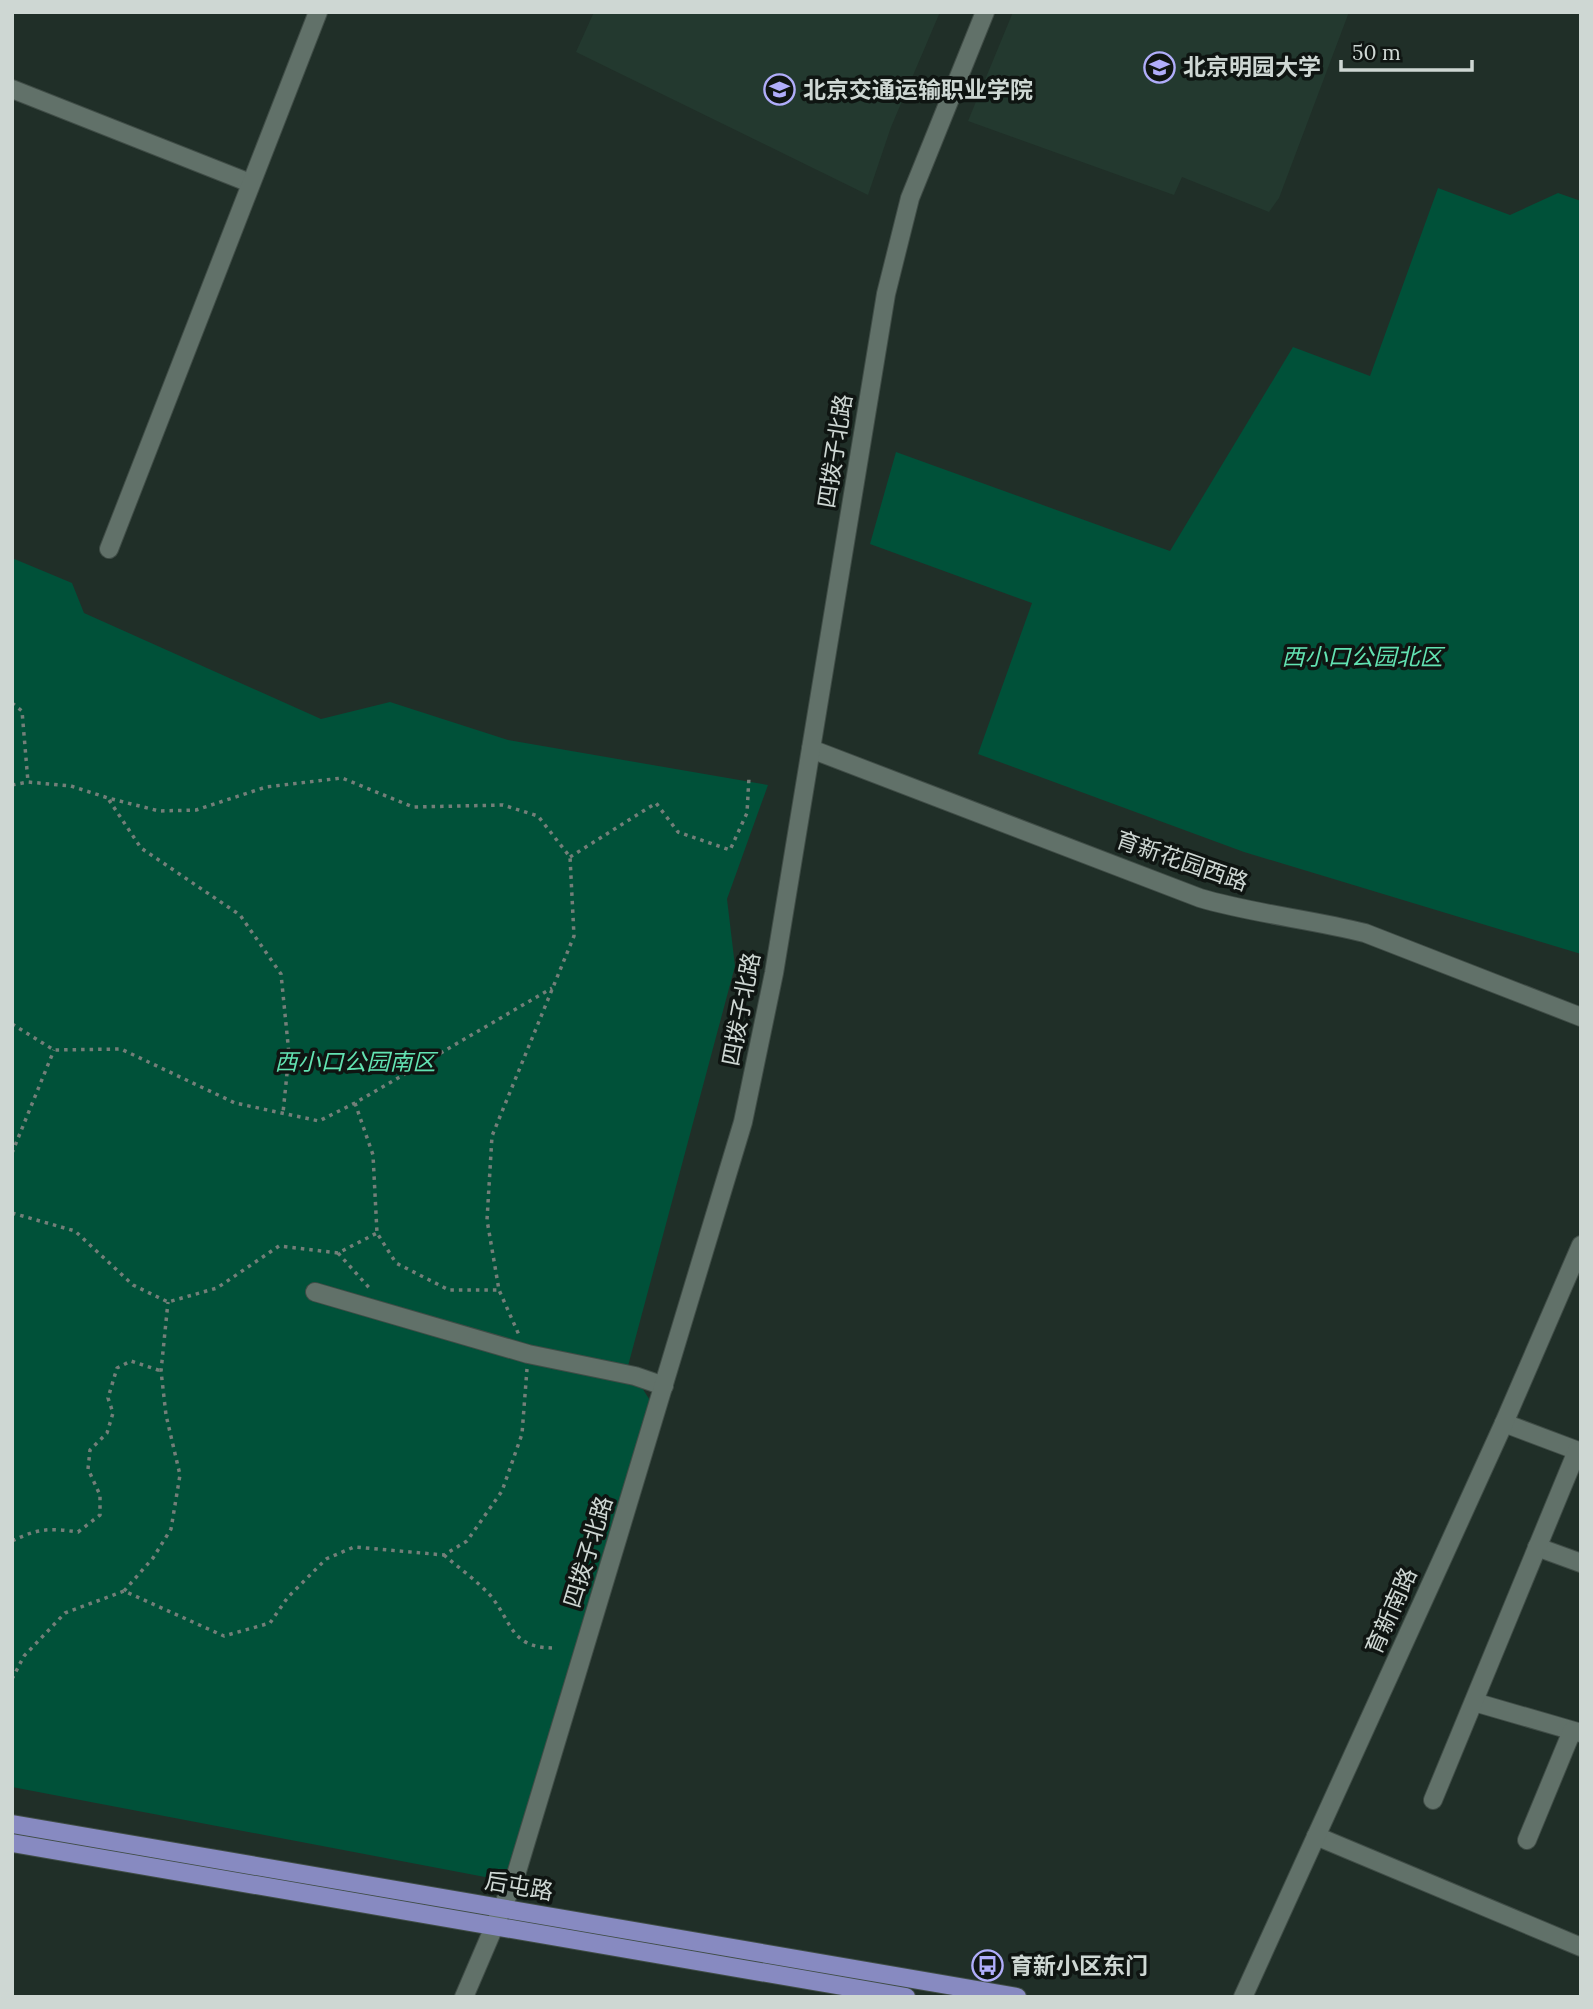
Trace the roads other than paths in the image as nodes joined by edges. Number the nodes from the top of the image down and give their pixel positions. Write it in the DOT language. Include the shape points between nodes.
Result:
graph roads {
  1 [pos="318,12"];
  2 [pos="985,12"];
  3 [pos="12,89"];
  4 [pos="250,183"];
  5 [pos="109,549"];
  6 [pos="811,749"];
  7 [pos="1581,1017"];
  8 [pos="1581,1245"];
  9 [pos="316,1293"];
  10 [pos="664,1386"];
  11 [pos="1504,1423"];
  12 [pos="1579,1452"];
  13 [pos="1537,1547"];
  14 [pos="1581,1563"];
  15 [pos="1474,1702"];
  16 [pos="1576,1732"];
  17 [pos="1433,1800"];
  18 [pos="12,1824"];
  19 [pos="1316,1836"];
  20 [pos="1527,1840"];
  21 [pos="12,1843"];
  22 [pos="503,1908"];
  23 [pos="495,1926"];
  24 [pos="1581,1947"];
  25 [pos="464,1997"];
  26 [pos="906,1997"];
  27 [pos="1017,1997"];
  28 [pos="1243,1997"];
  1 -- 4 [label="street"];
  2 -- 6 [label="street, 四拨子北路" via="927,154 898,242"];
  3 -- 4 [label="street"];
  4 -- 5 [label="street"];
  6 -- 7 [label="street, 育新花园西路" via="1200,898 1365,933"];
  6 -- 10 [label="street, 四拨子北路" via="774,973 743,1122"];
  8 -- 11 [label="street, 育新南路"];
  9 -- 10 [label="street" via="528,1354"];
  10 -- 22 [label="street, 四拨子北路"];
  11 -- 12 [label="street"];
  11 -- 19 [label="street, 育新南路"];
  12 -- 13 [label="street"];
  13 -- 14 [label="street"];
  13 -- 15 [label="street"];
  15 -- 16 [label="street"];
  15 -- 17 [label="street"];
  16 -- 20 [label="street"];
  18 -- 22 [label="main road, 后屯路"];
  19 -- 24 [label="street"];
  19 -- 28 [label="street, 育新南路"];
  21 -- 23 [label="main road, 后屯路"];
  22 -- 23 [label="street, 四拨子北路"];
  22 -- 27 [label="main road, 后屯路"];
  23 -- 25 [label="street, 四拨子北路"];
  23 -- 26 [label="main road, 后屯路"];
}
